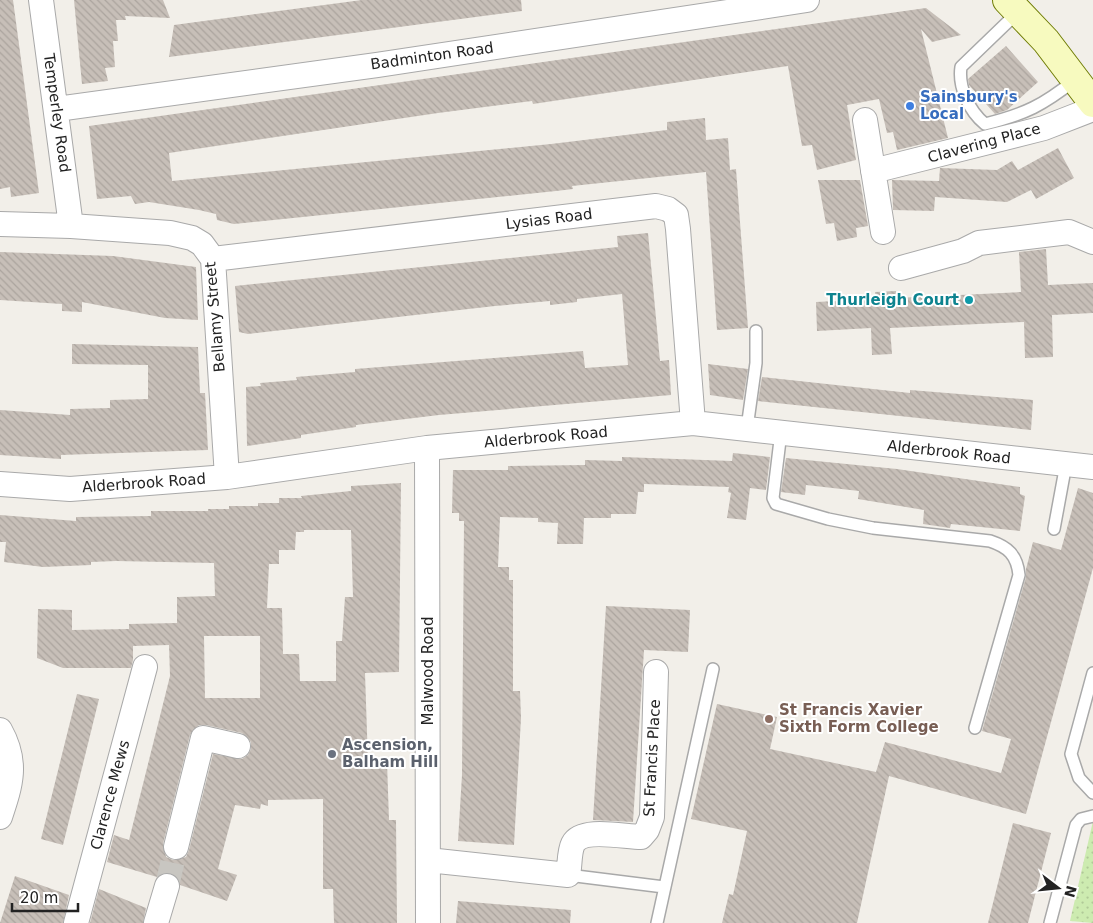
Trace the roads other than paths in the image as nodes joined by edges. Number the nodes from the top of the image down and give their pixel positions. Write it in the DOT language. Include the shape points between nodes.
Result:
graph roads {
  1 [pos="41,0"];
  2 [pos="806,0"];
  3 [pos="1012,6"];
  4 [pos="1087,92"];
  5 [pos="57,109"];
  6 [pos="865,120"];
  7 [pos="873,171"];
  8 [pos="0,224"];
  9 [pos="71,226"];
  10 [pos="883,232"];
  11 [pos="1093,242"];
  12 [pos="213,259"];
  13 [pos="901,268"];
  14 [pos="756,331"];
  15 [pos="692,422"];
  16 [pos="747,428"];
  17 [pos="781,432"];
  18 [pos="427,448"];
  19 [pos="1066,464"];
  20 [pos="1093,467"];
  21 [pos="227,477"];
  22 [pos="0,484"];
  23 [pos="1054,529"];
  24 [pos="145,667"];
  25 [pos="713,669"];
  26 [pos="656,672"];
  27 [pos="1093,673"];
  28 [pos="975,728"];
  29 [pos="0,730"];
  30 [pos="238,746"];
  31 [pos="1093,793"];
  32 [pos="1093,816"];
  33 [pos="0,817"];
  34 [pos="176,847"];
  35 [pos="428,860"];
  36 [pos="568,875"];
  37 [pos="167,886"];
  38 [pos="664,887"];
  39 [pos="76,923"];
  40 [pos="156,923"];
  41 [pos="428,923"];
  42 [pos="657,923"];
  43 [pos="1050,923"];
  1 -- 5 [label="street, Temperley Road"];
  2 -- 5 [label="street, Badminton Road"];
  3 -- 4 [label="main road"];
  3 -- 4 [label="lane" via="961,66 959,78 964,93 979,118 985,124 1046,102"];
  4 -- 7 [label="street, Clavering Place" via="1044,128"];
  5 -- 9 [label="street, Temperley Road"];
  6 -- 7 [label="street"];
  7 -- 10 [label="street"];
  8 -- 9 [label="street, Bellamy Street"];
  9 -- 12 [label="street, Bellamy Street" via="170,233 192,238 202,244"];
  11 -- 13 [label="street" via="1069,232 979,242 962,251"];
  12 -- 15 [label="street, Lysias Road" via="656,206 668,209 676,215 678,229"];
  12 -- 21 [label="street, Bellamy Street"];
  14 -- 16 [label="lane" via="756,363"];
  15 -- 16 [label="street, Alderbrook Road"];
  15 -- 18 [label="street, Alderbrook Road"];
  16 -- 17 [label="street, Alderbrook Road"];
  17 -- 19 [label="street, Alderbrook Road"];
  17 -- 28 [label="lane" via="773,498 776,504 873,528 990,541 1003,545 1013,554 1019,575"];
  18 -- 21 [label="street, Alderbrook Road"];
  18 -- 35 [label="street, Malwood Road"];
  19 -- 20 [label="street, Alderbrook Road"];
  19 -- 23 [label="lane"];
  21 -- 22 [label="street, Alderbrook Road" via="70,489"];
  24 -- 39 [label="street, Clarence Mews"];
  25 -- 38 [label="lane"];
  26 -- 36 [label="street, St Francis Place" via="652,816 647,830 640,837 582,836 572,846"];
  27 -- 31 [label="lane" via="1071,754 1079,778"];
  29 -- 33 [label="street" via="9,752 11,782"];
  30 -- 34 [label="street" via="203,738"];
  32 -- 43 [label="lane" via="1081,819 1076,825"];
  35 -- 36 [label="street"];
  35 -- 41 [label="street, Malwood Road"];
  36 -- 38 [label="lane"];
  37 -- 40 [label="street"];
  38 -- 42 [label="lane"];
}
